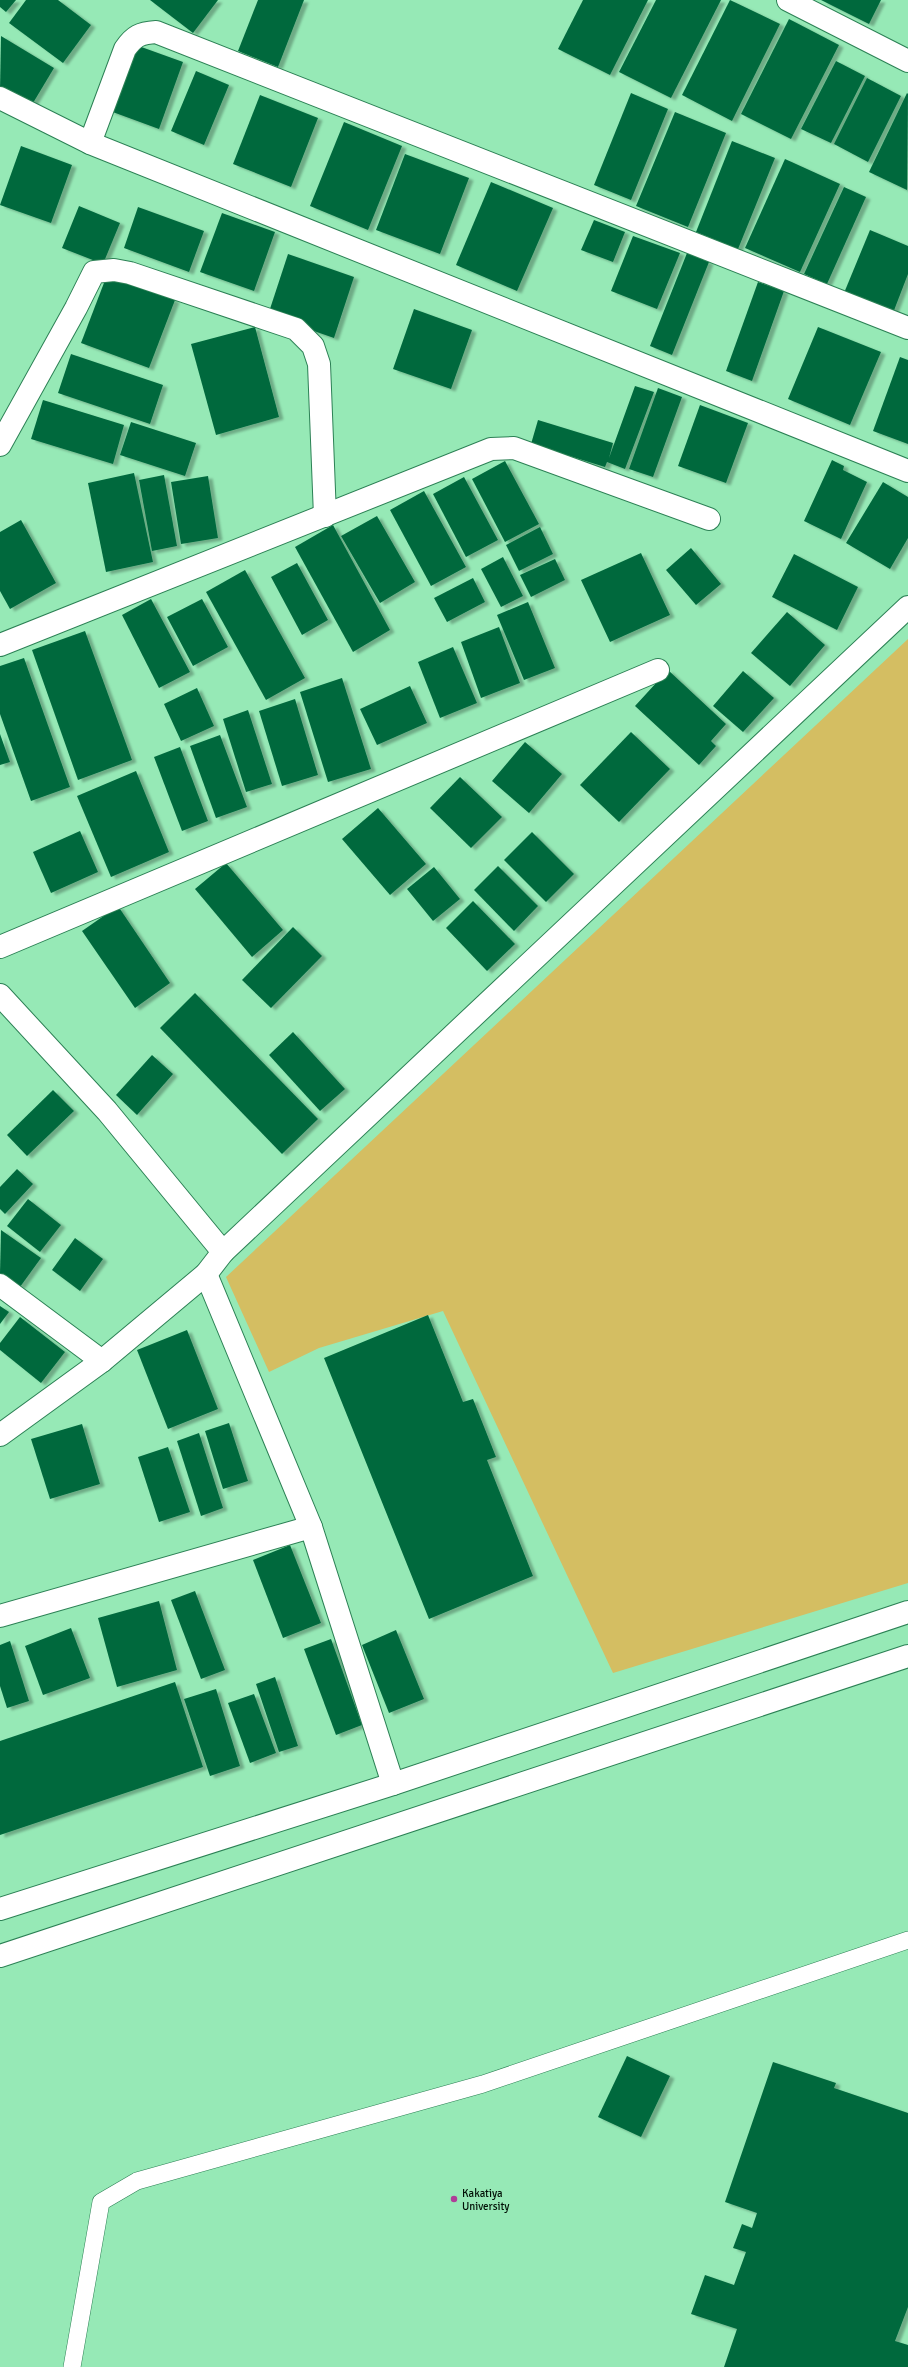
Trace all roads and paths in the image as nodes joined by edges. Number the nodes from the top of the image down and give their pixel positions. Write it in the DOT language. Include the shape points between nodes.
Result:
graph roads {
  1 [pos="788,0"];
  2 [pos="908,61"];
  3 [pos="0,98"];
  4 [pos="90,143"];
  5 [pos="908,328"];
  6 [pos="0,445"];
  7 [pos="908,470"];
  8 [pos="325,516"];
  9 [pos="709,518"];
  10 [pos="908,607"];
  11 [pos="0,645"];
  12 [pos="658,670"];
  13 [pos="0,947"];
  14 [pos="0,995"];
  15 [pos="223,1252"];
  16 [pos="206,1274"];
  17 [pos="0,1285"];
  18 [pos="102,1361"];
  19 [pos="0,1435"];
  20 [pos="312,1527"];
  21 [pos="908,1612"];
  22 [pos="0,1616"];
  23 [pos="908,1656"];
  24 [pos="393,1784"];
  25 [pos="0,1909"];
  26 [pos="908,1940"];
  27 [pos="0,1956"];
  28 [pos="72,2367"];
  1 -- 2 [label="main road"];
  3 -- 4 [label="main road"];
  4 -- 5 [label="main road" via="125,49 133,37 156,32"];
  4 -- 7 [label="main road"];
  6 -- 8 [label="main road" via="94,272 114,270 130,273 296,328 313,346 319,364"];
  8 -- 9 [label="main road" via="491,449 514,448"];
  8 -- 11 [label="main road"];
  10 -- 15 [label="main road"];
  12 -- 13 [label="main road"];
  14 -- 15 [label="main road" via="107,1111"];
  15 -- 16 [label="main road"];
  16 -- 18 [label="main road"];
  16 -- 20 [label="main road"];
  17 -- 18 [label="main road"];
  18 -- 19 [label="main road"];
  20 -- 22 [label="main road"];
  20 -- 24 [label="main road"];
  21 -- 24 [label="main road"];
  23 -- 27 [label="main road"];
  24 -- 25 [label="main road"];
  26 -- 28 [label="lane" via="483,2084 137,2181 101,2202"];
}
